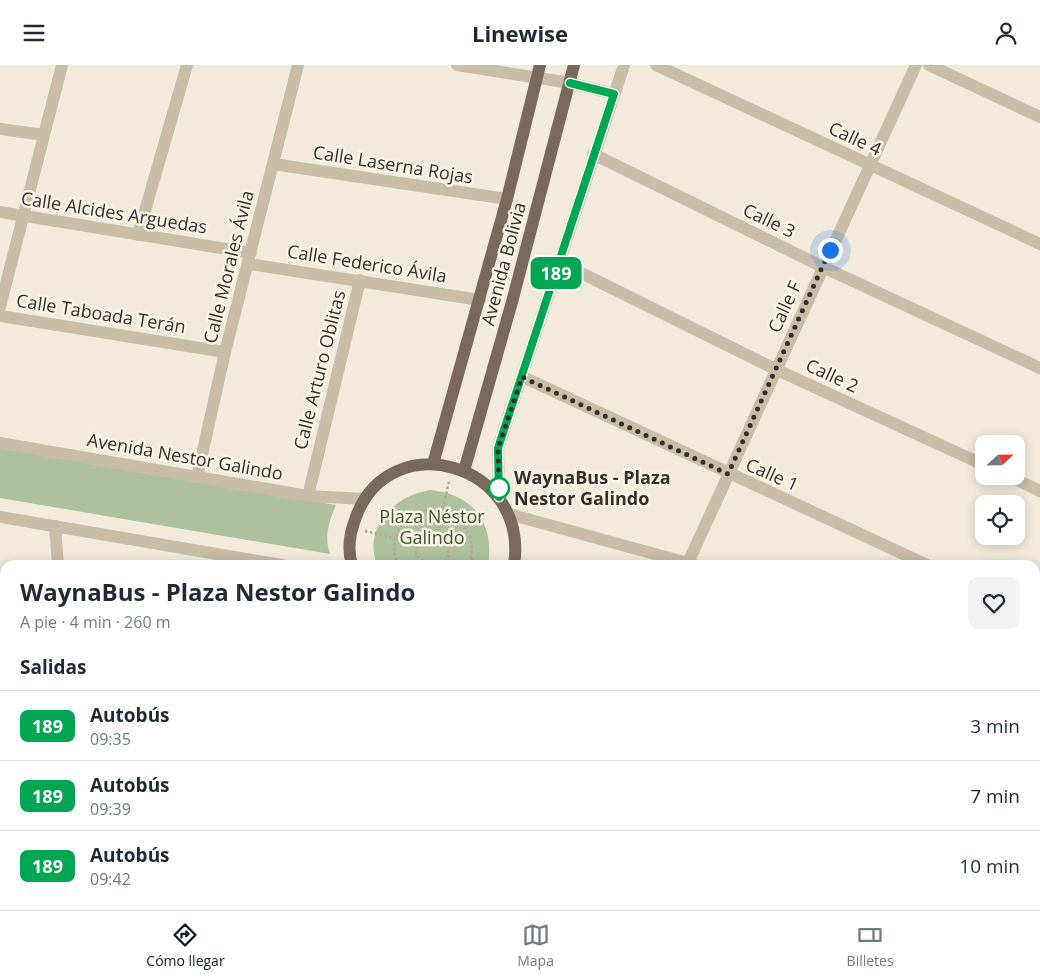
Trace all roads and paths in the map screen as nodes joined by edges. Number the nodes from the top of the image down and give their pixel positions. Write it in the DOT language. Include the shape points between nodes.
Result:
graph roads {
  1 [pos="62,65"];
  2 [pos="187,65"];
  3 [pos="298,65"];
  4 [pos="457,65"];
  5 [pos="574,65"];
  6 [pos="624,65"];
  7 [pos="656,65"];
  8 [pos="916,65"];
  9 [pos="928,65"];
  10 [pos="538,71"];
  11 [pos="570,83"];
  12 [pos="614,94"];
  13 [pos="1040,117"];
  14 [pos="0,129"];
  15 [pos="44,135"];
  16 [pos="593,155"];
  17 [pos="273,164"];
  18 [pos="870,165"];
  19 [pos="507,199"];
  20 [pos="0,212"];
  21 [pos="24,216"];
  22 [pos="138,235"];
  23 [pos="1040,244"];
  24 [pos="250,259"];
  25 [pos="559,262"];
  26 [pos="823,267"];
  27 [pos="360,280"];
  28 [pos="480,300"];
  29 [pos="0,307"];
  30 [pos="0,316"];
  31 [pos="226,352"];
  32 [pos="1040,368"];
  33 [pos="775,369"];
  34 [pos="522,377"];
  35 [pos="0,443"];
  36 [pos="975,461"];
  37 [pos="433,464"];
  38 [pos="458,469"];
  39 [pos="728,474"];
  40 [pos="197,477"];
  41 [pos="1025,484"];
  42 [pos="1040,491"];
  43 [pos="308,496"];
  44 [pos="499,497"];
  45 [pos="365,499"];
  46 [pos="443,511"];
  47 [pos="508,514"];
  48 [pos="0,517"];
  49 [pos="55,526"];
  50 [pos="352,527"];
  51 [pos="438,533"];
  52 [pos="395,538"];
  53 [pos="471,559"];
  54 [pos="58,560"];
  55 [pos="253,560"];
  56 [pos="352,560"];
  57 [pos="397,560"];
  58 [pos="422,560"];
  59 [pos="445,560"];
  60 [pos="474,560"];
  61 [pos="515,560"];
  62 [pos="675,560"];
  63 [pos="692,560"];
  64 [pos="916,560"];
  1 -- 15 [label="street"];
  2 -- 22 [label="street"];
  3 -- 17 [label="street, Calle Morales Ávila"];
  4 -- 10 [label="street"];
  5 -- 11 [label="main road, Avenida Bolivia"];
  6 -- 12 [label="street"];
  7 -- 18 [label="street, Calle 4"];
  8 -- 18 [label="street, Calle F"];
  9 -- 13 [label="street"];
  10 -- 11 [label="street"];
  10 -- 19 [label="main road, Avenida Bolivia"];
  11 -- 12 [label="street"];
  11 -- 38 [label="main road, Avenida Bolivia" via="512,303"];
  12 -- 16 [label="street"];
  14 -- 15 [label="street"];
  15 -- 21 [label="street"];
  16 -- 25 [label="street"];
  16 -- 26 [label="street, Calle 3"];
  17 -- 19 [label="street, Calle Laserna Rojas"];
  17 -- 24 [label="street, Calle Morales Ávila"];
  18 -- 23 [label="street, Calle 4"];
  18 -- 26 [label="street, Calle F"];
  19 -- 28 [label="main road, Avenida Bolivia"];
  20 -- 21 [label="street, Calle Alcides Arguedas"];
  21 -- 22 [label="street, Calle Alcides Arguedas"];
  21 -- 29 [label="street"];
  22 -- 24 [label="street, Calle Alcides Arguedas"];
  24 -- 27 [label="street, Calle Federico Ávila"];
  24 -- 31 [label="street, Calle Morales Ávila"];
  25 -- 33 [label="street, Calle 2"];
  25 -- 34 [label="street"];
  26 -- 32 [label="street, Calle 3"];
  26 -- 33 [label="street, Calle F"];
  27 -- 28 [label="street, Calle Federico Ávila"];
  27 -- 43 [label="street, Calle Arturo Oblitas"];
  28 -- 37 [label="main road, Avenida Bolivia"];
  30 -- 31 [label="street, Calle Taboada Terán"];
  31 -- 40 [label="street, Calle Morales Ávila"];
  33 -- 36 [label="street, Calle 2"];
  33 -- 39 [label="street, Calle F"];
  34 -- 39 [label="street, Calle 1"];
  34 -- 44 [label="street" via="498,448"];
  35 -- 40 [label="street, Avenida Nestor Galindo"];
  37 -- 38 [label="main road"];
  37 -- 45 [label="main road" via="413,466 395,473 378,484"];
  38 -- 44 [label="main road" via="486,484"];
  38 -- 46 [label="path"];
  39 -- 63 [label="street, Calle F"];
  39 -- 64 [label="street, Calle 1"];
  40 -- 43 [label="street, Avenida Nestor Galindo"];
  41 -- 42 [label="street"];
  43 -- 45 [label="street, Avenida Nestor Galindo"];
  44 -- 47 [label="main road"];
  45 -- 50 [label="main road"];
  46 -- 51 [label="path"];
  46 -- 52 [label="path" via="419,512 400,527"];
  46 -- 53 [label="path" via="454,516 469,535"];
  47 -- 61 [label="main road" via="514,532"];
  47 -- 62 [label="street"];
  48 -- 49 [label="street"];
  49 -- 54 [label="street"];
  49 -- 55 [label="street"];
  50 -- 52 [label="path"];
  50 -- 56 [label="main road"];
  51 -- 58 [label="path" via="422,536 416,545 417,555"];
  51 -- 59 [label="path" via="449,546"];
  52 -- 57 [label="path"];
  53 -- 60 [label="path"];
}
